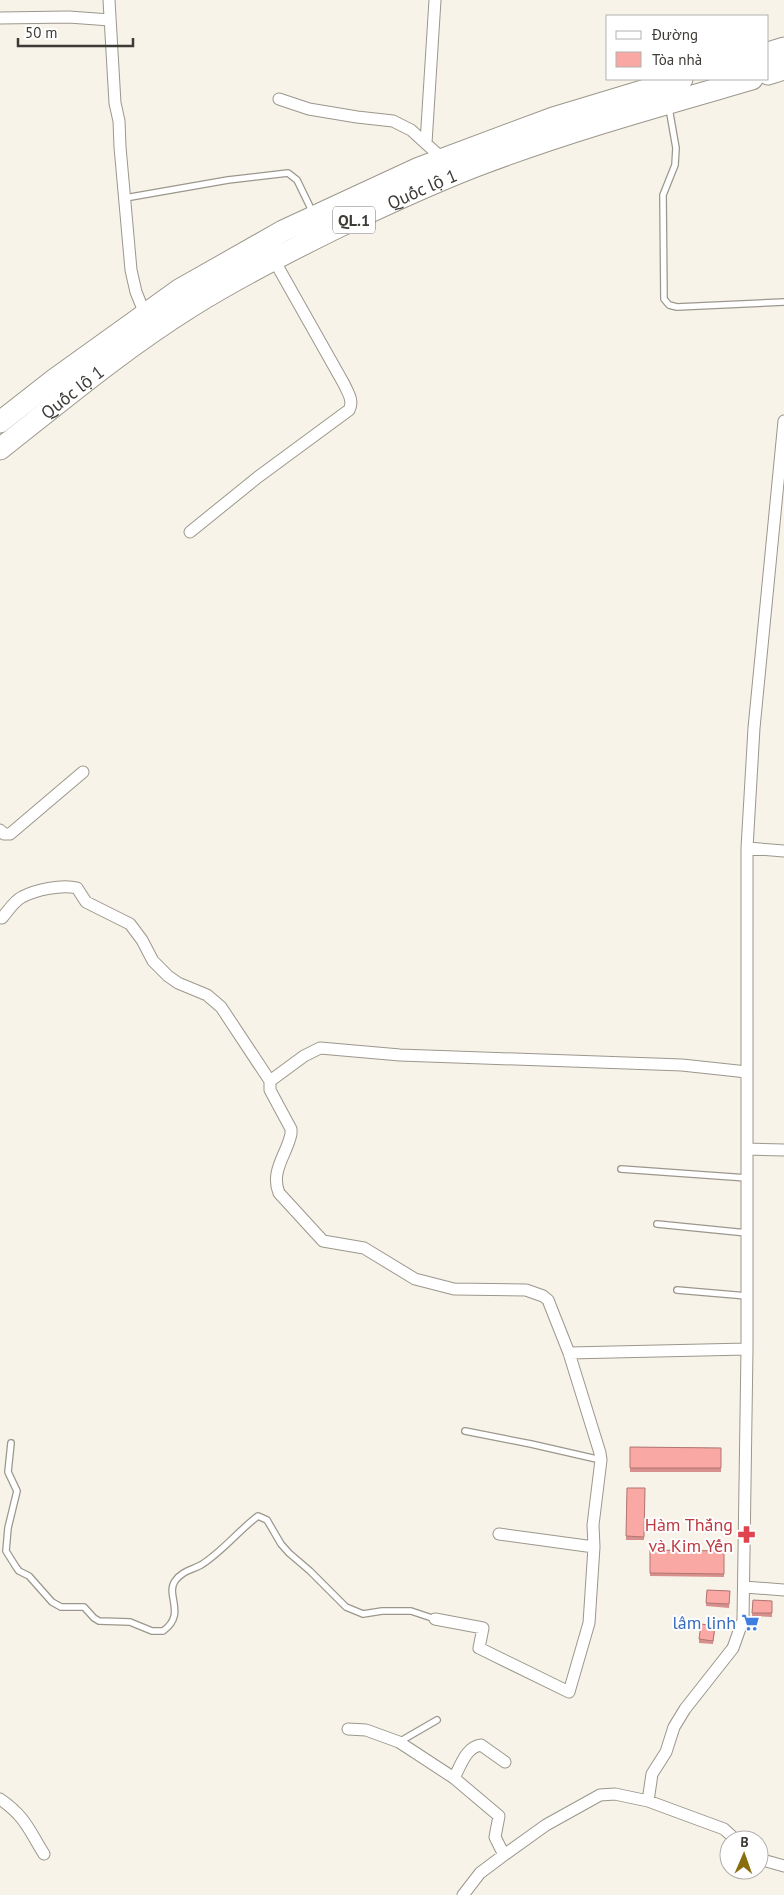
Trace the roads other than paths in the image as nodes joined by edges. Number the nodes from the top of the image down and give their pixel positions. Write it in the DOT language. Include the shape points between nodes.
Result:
graph roads {
  1 [pos="110,0"];
  2 [pos="435,0"];
  3 [pos="0,18"];
  4 [pos="110,20"];
  5 [pos="784,48"];
  6 [pos="769,53"];
  7 [pos="784,69"];
  8 [pos="769,74"];
  9 [pos="679,80"];
  10 [pos="749,80"];
  11 [pos="279,99"];
  12 [pos="668,104"];
  13 [pos="426,143"];
  14 [pos="443,159"];
  15 [pos="124,198"];
  16 [pos="315,216"];
  17 [pos="274,260"];
  18 [pos="784,302"];
  19 [pos="145,314"];
  20 [pos="784,420"];
  21 [pos="0,422"];
  22 [pos="0,450"];
  23 [pos="190,532"];
  24 [pos="83,772"];
  25 [pos="0,830"];
  26 [pos="747,848"];
  27 [pos="784,851"];
  28 [pos="2,918"];
  29 [pos="747,1072"];
  30 [pos="270,1081"];
  31 [pos="747,1149"];
  32 [pos="784,1150"];
  33 [pos="621,1170"];
  34 [pos="747,1178"];
  35 [pos="657,1224"];
  36 [pos="747,1233"];
  37 [pos="677,1290"];
  38 [pos="747,1296"];
  39 [pos="747,1349"];
  40 [pos="569,1353"];
  41 [pos="465,1431"];
  42 [pos="11,1443"];
  43 [pos="601,1460"];
  44 [pos="499,1534"];
  45 [pos="594,1547"];
  46 [pos="744,1588"];
  47 [pos="784,1590"];
  48 [pos="435,1619"];
  49 [pos="437,1720"];
  50 [pos="348,1729"];
  51 [pos="398,1742"];
  52 [pos="505,1762"];
  53 [pos="454,1778"];
  54 [pos="0,1799"];
  55 [pos="648,1801"];
  56 [pos="725,1830"];
  57 [pos="44,1854"];
  58 [pos="504,1855"];
  59 [pos="769,1862"];
  60 [pos="784,1866"];
  61 [pos="464,1895"];
  1 -- 4 [label="street"];
  2 -- 13 [label="street"];
  3 -- 4 [label="street"];
  4 -- 15 [label="street" via="114,103 119,121"];
  5 -- 6 [label="highway"];
  7 -- 8 [label="highway"];
  9 -- 14 [label="highway, Quốc lộ 1 / QL.1" via="553,118"];
  10 -- 12 [label="highway, Quốc lộ 1 / QL.1"];
  11 -- 13 [label="street" via="309,109 393,121 404,125"];
  12 -- 17 [label="highway, Quốc lộ 1 / QL.1" via="484,163 391,202"];
  12 -- 18 [label="lane" via="676,148 675,165 664,195 664,299 677,307"];
  13 -- 14 [label="street"];
  14 -- 16 [label="highway, Quốc lộ 1 / QL.1"];
  15 -- 16 [label="lane" via="288,173 297,180"];
  15 -- 19 [label="street" via="133,282"];
  16 -- 19 [label="highway, Quốc lộ 1 / QL.1" via="179,290"];
  17 -- 22 [label="highway, Quốc lộ 1 / QL.1" via="235,280 154,331 98,371"];
  17 -- 23 [label="street" via="344,384 351,406"];
  19 -- 21 [label="highway, Quốc lộ 1 / QL.1"];
  20 -- 26 [label="street" via="754,728"];
  24 -- 25 [label="street" via="10,834"];
  26 -- 27 [label="street"];
  26 -- 29 [label="street"];
  28 -- 30 [label="street" via="20,897 52,888 77,888 86,902 130,924 153,961 168,976 207,995 221,1007"];
  29 -- 30 [label="street" via="682,1065 400,1055 320,1048"];
  29 -- 31 [label="street"];
  30 -- 40 [label="street" via="270,1090 291,1129 276,1173 276,1186 323,1241 364,1248 416,1279 448,1287 520,1289 544,1296 552,1307"];
  31 -- 32 [label="street"];
  31 -- 34 [label="street"];
  33 -- 34 [label="lane"];
  34 -- 36 [label="street"];
  35 -- 36 [label="lane"];
  36 -- 38 [label="street"];
  37 -- 38 [label="lane"];
  38 -- 39 [label="street"];
  39 -- 40 [label="street"];
  39 -- 46 [label="street"];
  40 -- 43 [label="street"];
  41 -- 43 [label="lane"];
  42 -- 48 [label="lane" via="8,1472 17,1491 6,1551 19,1571 29,1576 52,1602 62,1607 84,1607 100,1621 130,1622 152,1631 163,1631 175,1614 174,1582 188,1569 204,1563 258,1516 267,1520 289,1553 346,1607 368,1614 411,1611"];
  43 -- 45 [label="street"];
  44 -- 45 [label="street"];
  45 -- 48 [label="street" via="588,1632 569,1692 479,1648 483,1628"];
  46 -- 47 [label="street"];
  46 -- 55 [label="street" via="743,1620 735,1642 674,1727 666,1752 652,1774"];
  49 -- 51 [label="lane"];
  50 -- 51 [label="street" via="366,1730"];
  51 -- 53 [label="street"];
  52 -- 53 [label="street" via="481,1745 474,1746"];
  53 -- 58 [label="street" via="499,1816 495,1837"];
  54 -- 57 [label="street" via="24,1820"];
  55 -- 56 [label="street"];
  55 -- 58 [label="street" via="615,1794 595,1796"];
  58 -- 61 [label="street" via="480,1873"];
  59 -- 60 [label="street"];
}
